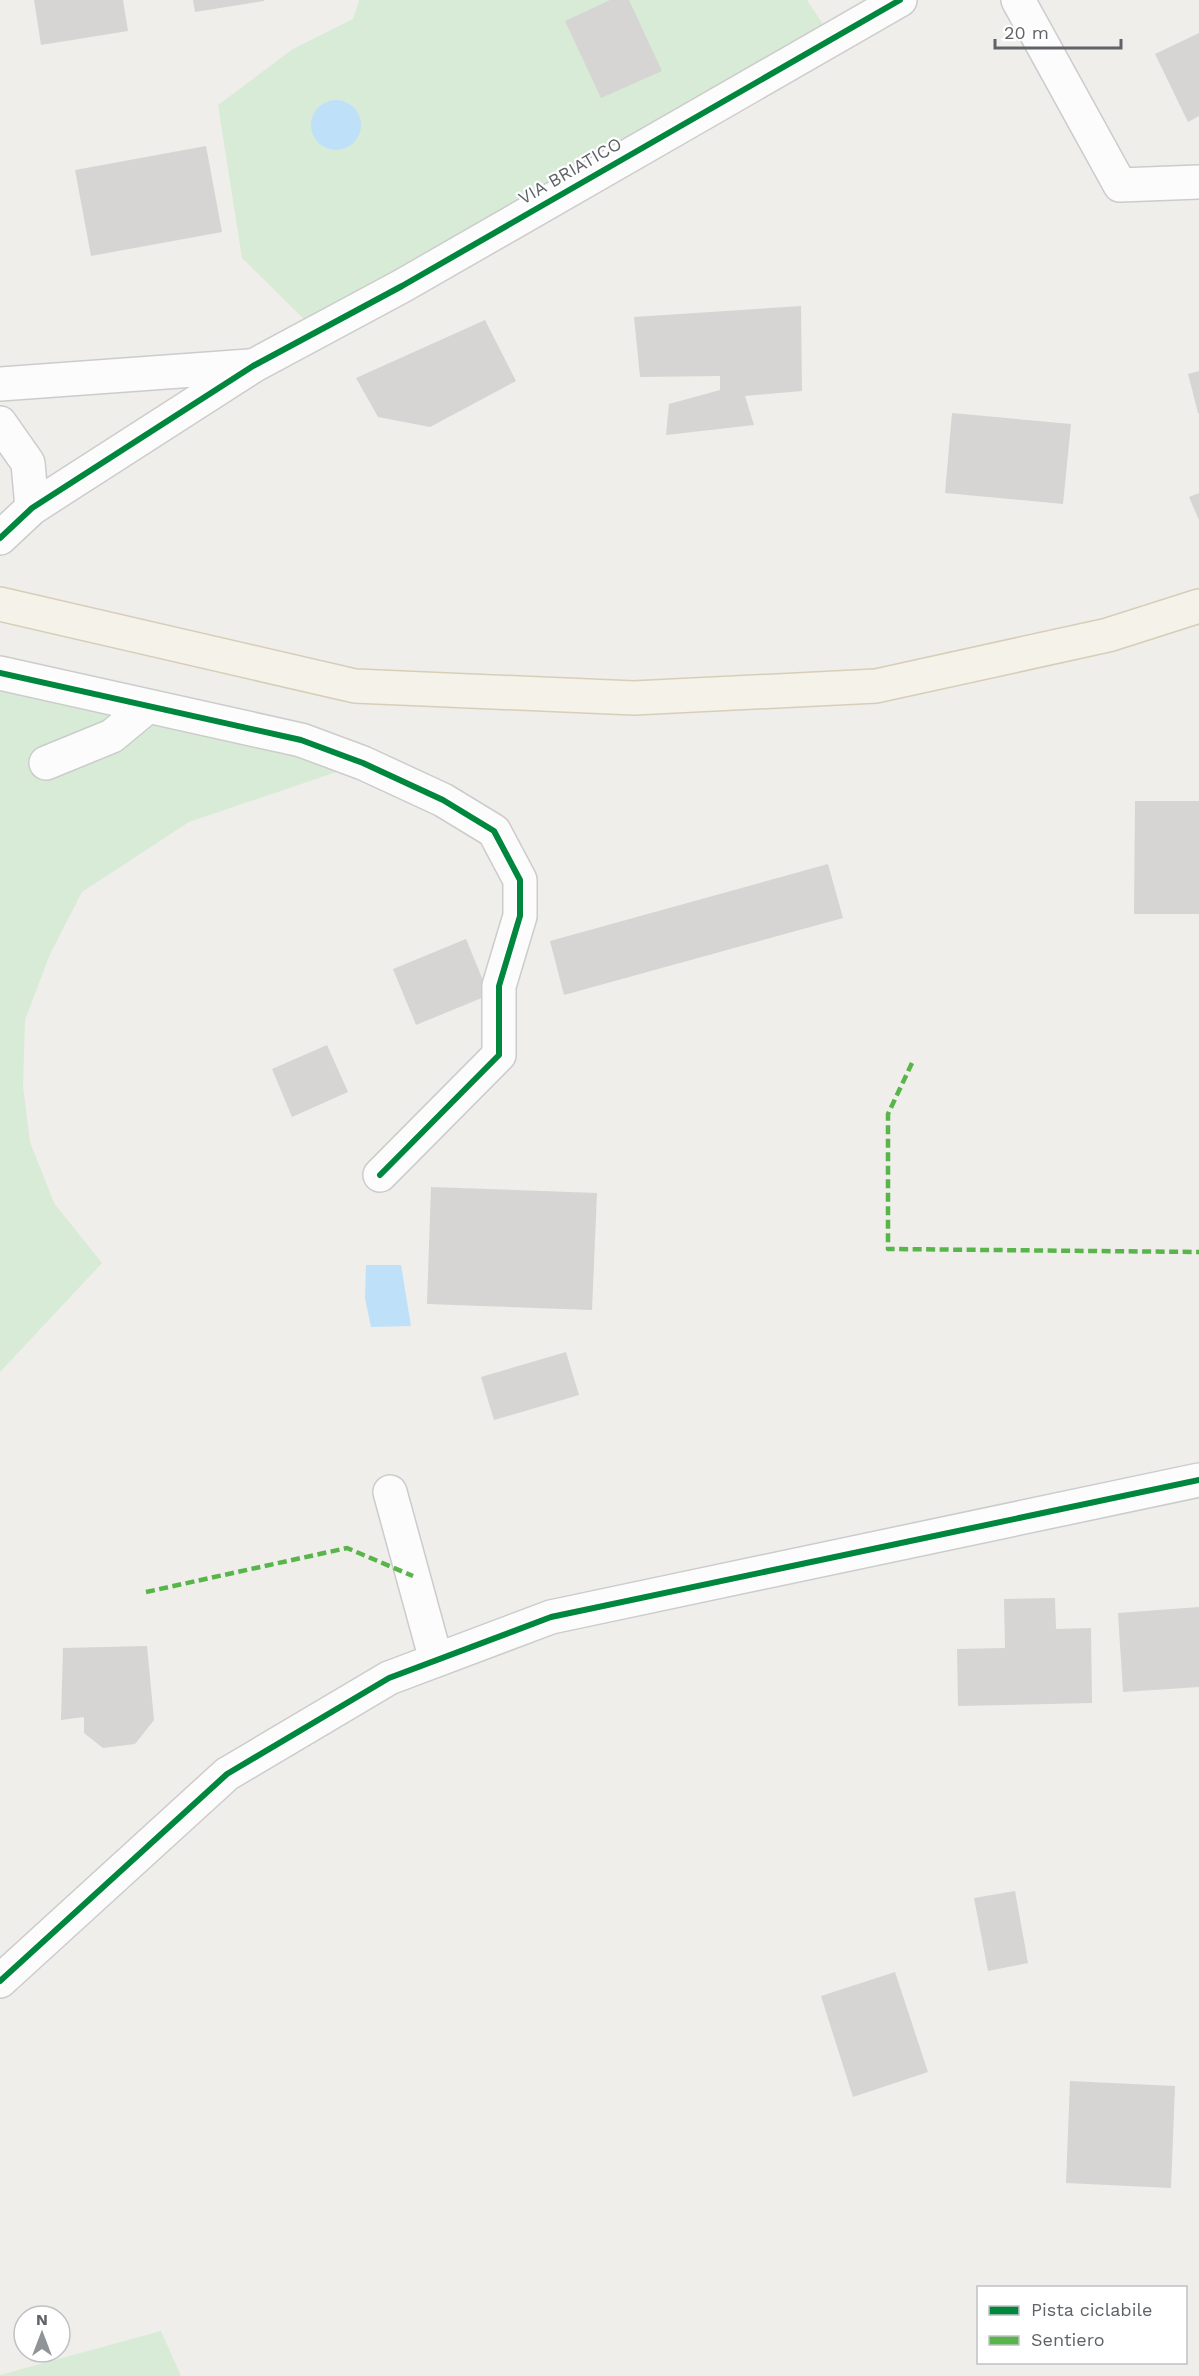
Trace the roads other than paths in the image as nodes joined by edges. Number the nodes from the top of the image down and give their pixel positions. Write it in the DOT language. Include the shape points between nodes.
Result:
graph roads {
  1 [pos="900,0"];
  2 [pos="1018,0"];
  3 [pos="1199,182"];
  4 [pos="254,366"];
  5 [pos="0,384"];
  6 [pos="0,423"];
  7 [pos="0,503"];
  8 [pos="32,508"];
  9 [pos="0,538"];
  10 [pos="1199,606"];
  11 [pos="6,607"];
  12 [pos="0,673"];
  13 [pos="147,707"];
  14 [pos="46,763"];
  15 [pos="380,1175"];
  16 [pos="1199,1480"];
  17 [pos="390,1492"];
  18 [pos="436,1660"];
  19 [pos="0,1981"];
  1 -- 4 [label="street, VIA BRIATICO" via="402,286"];
  2 -- 3 [label="street" via="1120,185"];
  4 -- 5 [label="street"];
  4 -- 8 [label="street, VIA BRIATICO"];
  6 -- 8 [label="street" via="28,463"];
  7 -- 8 [label="street"];
  8 -- 9 [label="street, VIA BRIATICO"];
  10 -- 11 [label="main road" via="1108,635 876,686 634,698 355,686"];
  12 -- 13 [label="street"];
  13 -- 14 [label="street" via="112,736"];
  13 -- 15 [label="street" via="301,740 363,763 494,831 520,880 520,916 499,986 499,1055"];
  16 -- 18 [label="street" via="551,1617"];
  17 -- 18 [label="street"];
  18 -- 19 [label="street" via="389,1678 227,1774"];
}
